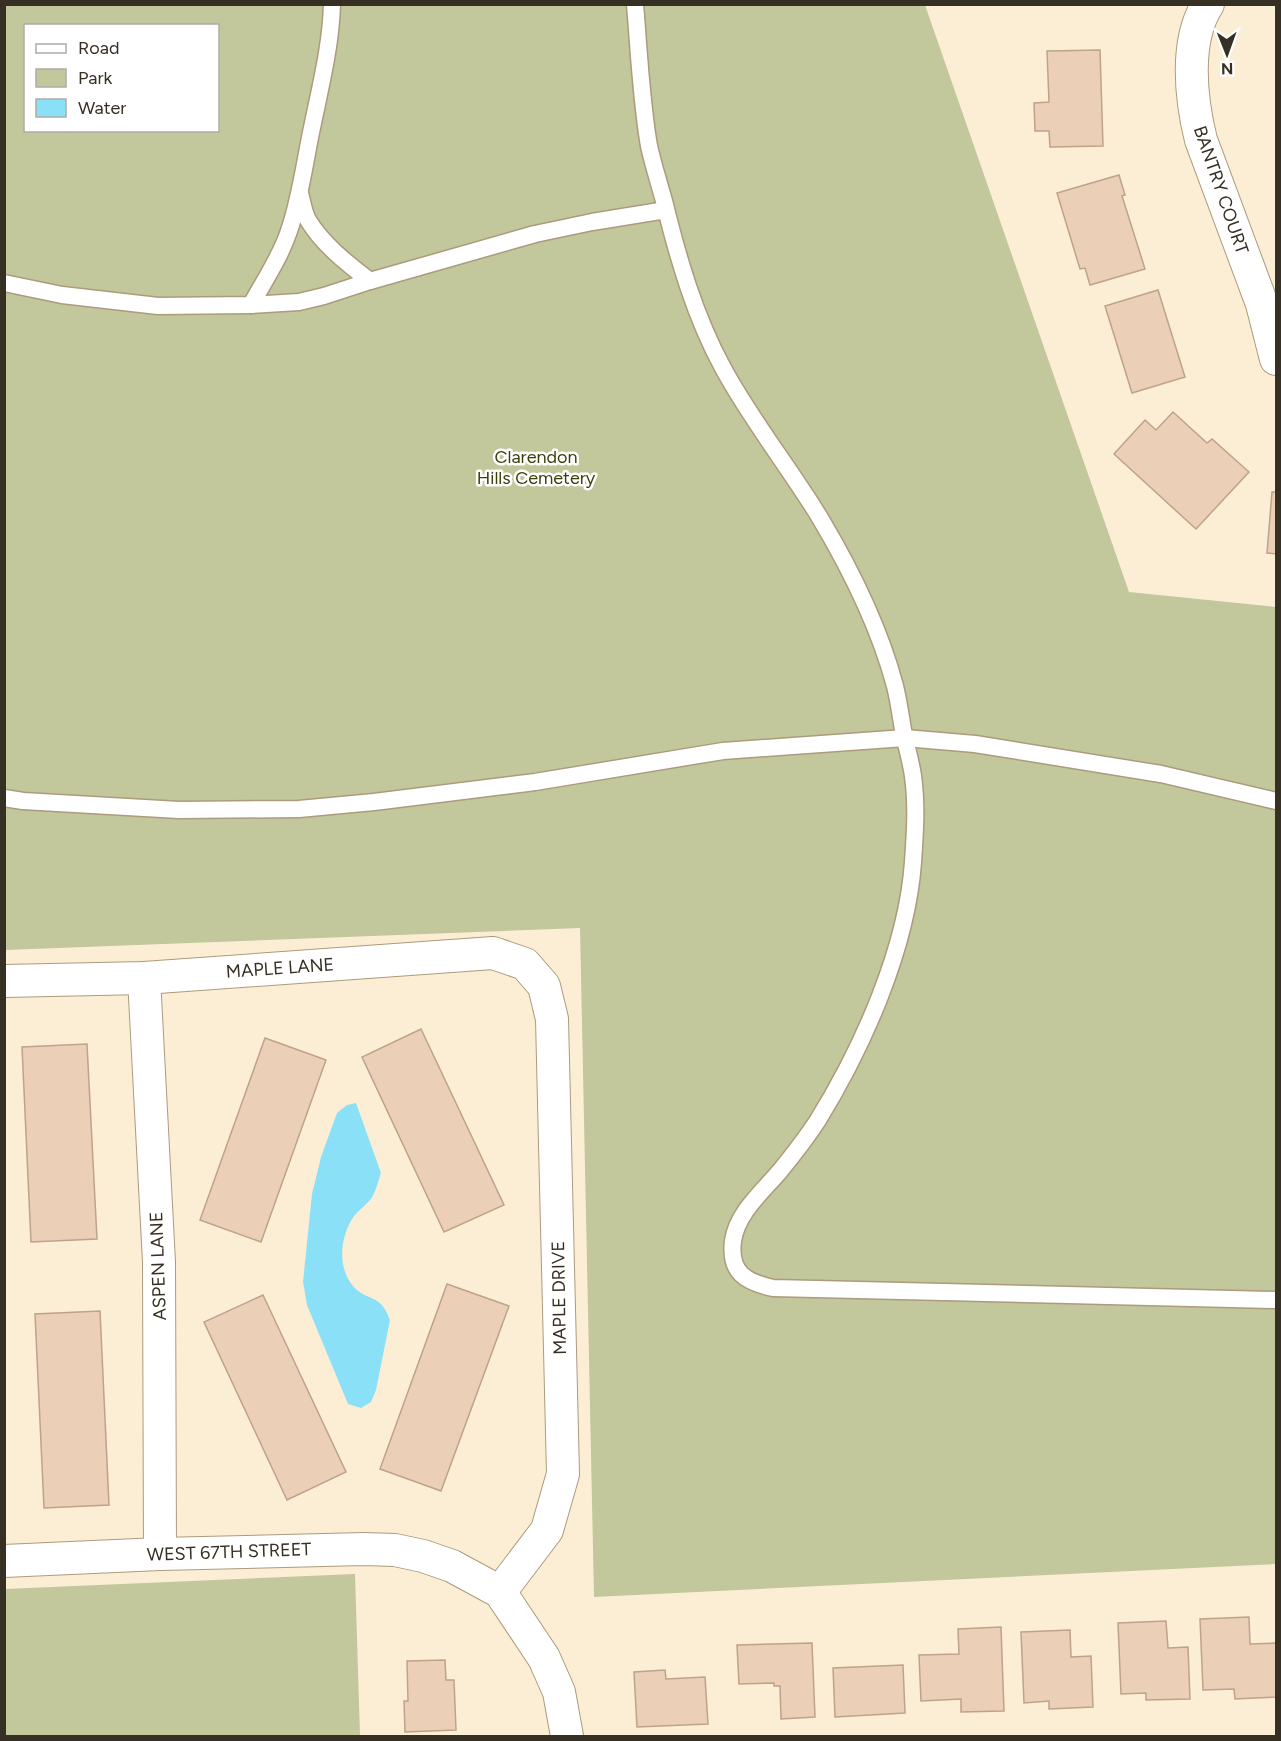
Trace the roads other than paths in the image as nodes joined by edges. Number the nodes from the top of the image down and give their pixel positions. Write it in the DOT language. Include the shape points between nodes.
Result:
graph roads {
  1 [pos="332,4"];
  2 [pos="635,4"];
  3 [pos="1208,4"];
  4 [pos="300,193"];
  5 [pos="666,210"];
  6 [pos="370,281"];
  7 [pos="4,283"];
  8 [pos="251,305"];
  9 [pos="1269,305"];
  10 [pos="1276,359"];
  11 [pos="905,738"];
  12 [pos="4,798"];
  13 [pos="1276,801"];
  14 [pos="144,978"];
  15 [pos="4,981"];
  16 [pos="544,986"];
  17 [pos="1276,1300"];
  18 [pos="160,1554"];
  19 [pos="4,1561"];
  20 [pos="500,1592"];
  21 [pos="567,1737"];
  1 -- 4 [label="lane" via="322,82"];
  2 -- 5 [label="lane" via="650,147"];
  3 -- 9 [label="street, BANTRY COURT" via="1196,35 1191,72 1195,114 1201,140"];
  4 -- 6 [label="lane" via="307,219 344,261"];
  4 -- 8 [label="lane" via="279,255"];
  5 -- 6 [label="lane" via="535,234"];
  5 -- 11 [label="lane" via="700,317 722,368 819,517 856,585 892,676"];
  6 -- 8 [label="lane" via="299,302"];
  7 -- 8 [label="lane" via="62,295 158,306"];
  9 -- 10 [label="street, BANTRY COURT"];
  11 -- 12 [label="lane" via="723,751 535,782 299,809 179,810"];
  11 -- 13 [label="lane" via="975,744 1161,774"];
  11 -- 17 [label="lane" via="916,819 913,868 902,932 854,1054 817,1121 754,1200 735,1231 733,1257 742,1277 773,1288"];
  14 -- 15 [label="street, MAPLE LANE"];
  14 -- 16 [label="street, MAPLE LANE" via="493,953 525,964"];
  14 -- 18 [label="street, ASPEN LANE" via="159,1262"];
  16 -- 20 [label="street, MAPLE DRIVE" via="552,1019 563,1474 547,1530"];
  18 -- 19 [label="street, WEST 67TH STREET"];
  18 -- 20 [label="street, WEST 67TH STREET" via="395,1550 452,1566"];
  20 -- 21 [label="street" via="544,1658 559,1692"];
}
